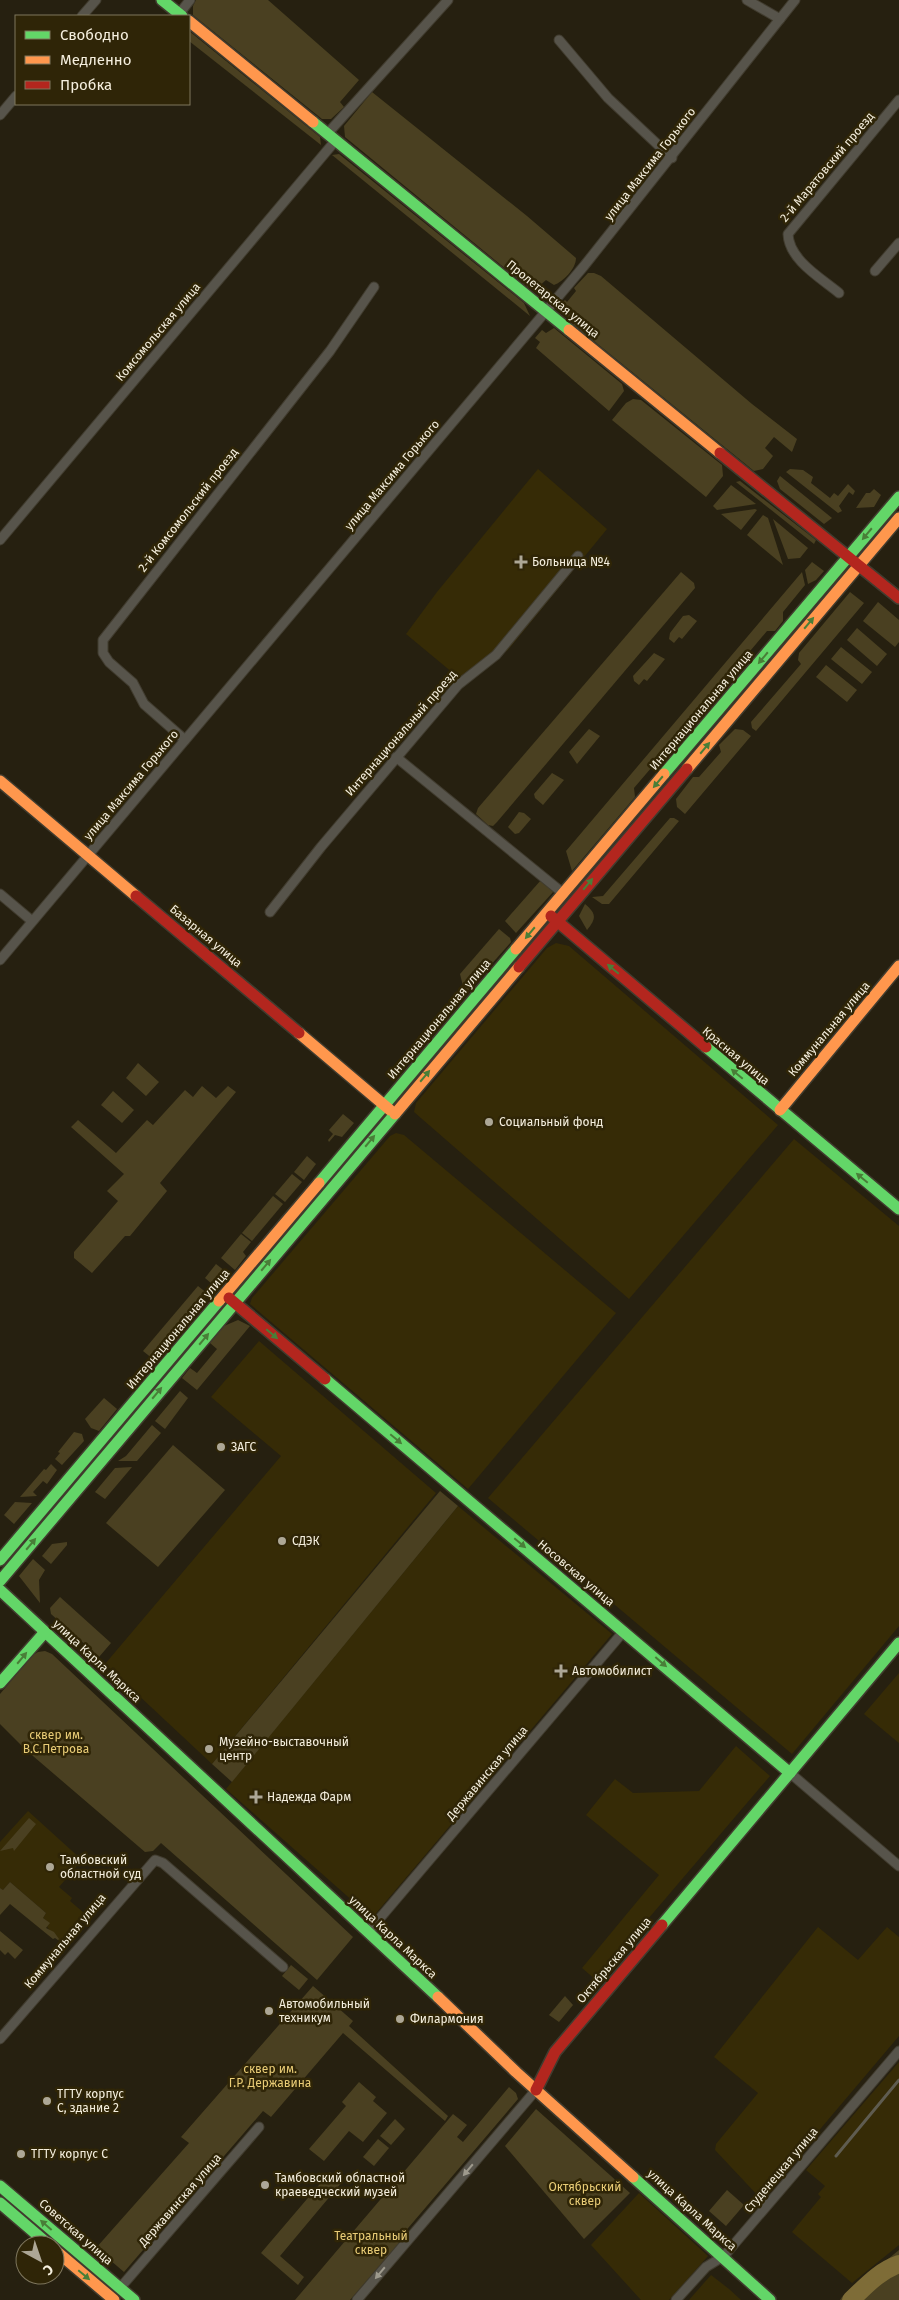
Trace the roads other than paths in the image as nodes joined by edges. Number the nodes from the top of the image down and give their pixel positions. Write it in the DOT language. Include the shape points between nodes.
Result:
graph roads {
  1 [pos="96,0"];
  2 [pos="162,0"];
  3 [pos="190,0"];
  4 [pos="448,0"];
  5 [pos="747,0"];
  6 [pos="795,0"];
  7 [pos="83,15"];
  8 [pos="181,15"];
  9 [pos="780,19"];
  10 [pos="190,23"];
  11 [pos="559,40"];
  12 [pos="15,97"];
  13 [pos="899,100"];
  14 [pos="0,115"];
  15 [pos="332,137"];
  16 [pos="672,158"];
  17 [pos="899,242"];
  18 [pos="875,271"];
  19 [pos="374,287"];
  20 [pos="839,293"];
  21 [pos="546,311"];
  22 [pos="899,497"];
  23 [pos="899,518"];
  24 [pos="0,540"];
  25 [pos="578,556"];
  26 [pos="848,556"];
  27 [pos="859,565"];
  28 [pos="899,598"];
  29 [pos="185,740"];
  30 [pos="396,757"];
  31 [pos="0,781"];
  32 [pos="87,856"];
  33 [pos="0,894"];
  34 [pos="564,894"];
  35 [pos="270,912"];
  36 [pos="547,914"];
  37 [pos="32,921"];
  38 [pos="557,921"];
  39 [pos="0,960"];
  40 [pos="899,966"];
  41 [pos="384,1105"];
  42 [pos="780,1110"];
  43 [pos="394,1114"];
  44 [pos="899,1210"];
  45 [pos="225,1294"];
  46 [pos="234,1302"];
  47 [pos="0,1560"];
  48 [pos="0,1581"];
  49 [pos="0,1590"];
  50 [pos="624,1631"];
  51 [pos="45,1632"];
  52 [pos="899,1643"];
  53 [pos="0,1683"];
  54 [pos="790,1774"];
  55 [pos="899,1866"];
  56 [pos="368,1931"];
  57 [pos="283,1968"];
  58 [pos="0,2039"];
  59 [pos="899,2051"];
  60 [pos="536,2090"];
  61 [pos="259,2127"];
  62 [pos="0,2186"];
  63 [pos="0,2203"];
  64 [pos="37,2235"];
  65 [pos="724,2256"];
  66 [pos="65,2258"];
  67 [pos="120,2288"];
  68 [pos="114,2300"];
  69 [pos="134,2300"];
  70 [pos="357,2300"];
  71 [pos="676,2300"];
  72 [pos="770,2300"];
  1 -- 7 [label="street"];
  2 -- 8 [label="main road"];
  3 -- 8 [label="street"];
  4 -- 15 [label="street, Комсомольская улица"];
  5 -- 9 [label="street"];
  6 -- 9 [label="street, улица Максима Горького"];
  9 -- 16 [label="street, улица Максима Горького"];
  10 -- 15 [label="main road, Пролетарская улица"];
  11 -- 16 [label="street" via="608,98"];
  12 -- 14 [label="street"];
  13 -- 20 [label="street, 2-й Маратовский проезд" via="788,234 794,255"];
  15 -- 21 [label="main road, Пролетарская улица"];
  15 -- 24 [label="street, Комсомольская улица"];
  16 -- 21 [label="street, улица Максима Горького"];
  17 -- 18 [label="street"];
  19 -- 29 [label="street, 2-й Комсомольский проезд" via="330,351 102,640 102,653 109,662 133,683 144,704"];
  21 -- 26 [label="main road, Пролетарская улица"];
  21 -- 29 [label="street, улица Максима Горького"];
  22 -- 26 [label="main road, Интернациональная улица, one-way"];
  23 -- 27 [label="main road, Интернациональная улица"];
  25 -- 30 [label="street, Интернациональный проезд" via="496,655 458,684"];
  26 -- 27 [label="main road, Пролетарская улица"];
  26 -- 34 [label="main road, Интернациональная улица, one-way"];
  27 -- 28 [label="main road, Пролетарская улица"];
  38 -- 27 [label="main road, Интернациональная улица, one-way"];
  29 -- 32 [label="street, улица Максима Горького"];
  30 -- 34 [label="street"];
  30 -- 35 [label="street, Интернациональный проезд"];
  31 -- 32 [label="main road, Базарная улица"];
  32 -- 37 [label="street, улица Максима Горького"];
  32 -- 41 [label="main road, Базарная улица"];
  33 -- 37 [label="street"];
  34 -- 36 [label="main road, Интернациональная улица"];
  36 -- 38 [label="main road, Красная улица"];
  36 -- 41 [label="main road, Интернациональная улица, one-way"];
  37 -- 39 [label="street, улица Максима Горького"];
  42 -- 38 [label="main road, Красная улица, one-way"];
  43 -- 38 [label="main road, Интернациональная улица, one-way"];
  40 -- 42 [label="main road, Коммунальная улица"];
  41 -- 43 [label="main road, Базарная улица"];
  41 -- 45 [label="main road, Интернациональная улица"];
  44 -- 42 [label="main road, Красная улица, one-way"];
  46 -- 43 [label="main road, Интернациональная улица, one-way"];
  45 -- 46 [label="main road, Носовская улица"];
  45 -- 47 [label="main road, Интернациональная улица"];
  48 -- 46 [label="main road, Интернациональная улица, one-way"];
  46 -- 50 [label="main road, Носовская улица, one-way"];
  49 -- 51 [label="main road, улица Карла Маркса"];
  50 -- 54 [label="main road, Носовская улица, one-way"];
  50 -- 56 [label="street, Державинская улица"];
  53 -- 51 [label="main road, one-way"];
  51 -- 56 [label="main road, улица Карла Маркса"];
  52 -- 54 [label="main road, Октябрьская улица"];
  54 -- 55 [label="street, Носовская улица"];
  54 -- 60 [label="main road, Октябрьская улица" via="555,2052"];
  56 -- 60 [label="main road, улица Карла Маркса"];
  57 -- 58 [label="street, Коммунальная улица" via="164,1863 152,1861"];
  59 -- 65 [label="street, Студенецкая улица"];
  60 -- 65 [label="main road, улица Карла Маркса"];
  60 -- 70 [label="street, Октябрьская улица, one-way"];
  61 -- 67 [label="street, Державинская улица"];
  67 -- 62 [label="main road, Советская улица, one-way"];
  63 -- 64 [label="main road"];
  65 -- 71 [label="street, Студенецкая улица" via="706,2267"];
  65 -- 72 [label="main road, улица Карла Маркса"];
  66 -- 68 [label="main road, one-way"];
  67 -- 69 [label="main road, Советская улица"];
}
